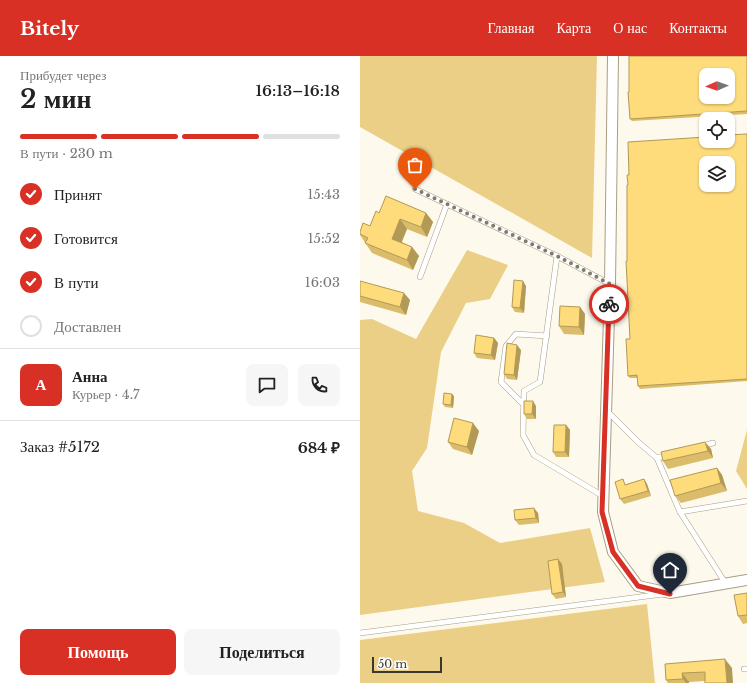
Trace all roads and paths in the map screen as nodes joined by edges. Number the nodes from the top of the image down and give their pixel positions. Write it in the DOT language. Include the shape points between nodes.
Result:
graph roads {
  1 [pos="613,56"];
  2 [pos="415,189"];
  3 [pos="447,204"];
  4 [pos="557,256"];
  5 [pos="420,277"];
  6 [pos="610,284"];
  7 [pos="546,336"];
  8 [pos="524,405"];
  9 [pos="606,409"];
  10 [pos="713,443"];
  11 [pos="699,446"];
  12 [pos="671,454"];
  13 [pos="656,458"];
  14 [pos="603,496"];
  15 [pos="747,501"];
  16 [pos="680,512"];
  17 [pos="747,580"];
  18 [pos="726,584"];
  19 [pos="670,594"];
  20 [pos="360,632"];
  1 -- 6 [label="street"];
  2 -- 3 [label="lane"];
  3 -- 4 [label="lane"];
  3 -- 5 [label="lane"];
  4 -- 6 [label="lane"];
  4 -- 7 [label="lane"];
  6 -- 9 [label="street"];
  7 -- 8 [label="lane" via="540,382 524,392"];
  7 -- 8 [label="lane" via="516,334 506,346 501,382"];
  8 -- 14 [label="lane" via="523,435 534,455"];
  9 -- 13 [label="lane"];
  9 -- 14 [label="street"];
  10 -- 11 [label="lane"];
  12 -- 13 [label="lane"];
  13 -- 16 [label="lane"];
  14 -- 19 [label="street" via="602,512 613,552 638,586"];
  15 -- 16 [label="lane"];
  16 -- 18 [label="lane"];
  17 -- 18 [label="street"];
  18 -- 19 [label="street"];
  19 -- 20 [label="lane"];
}
